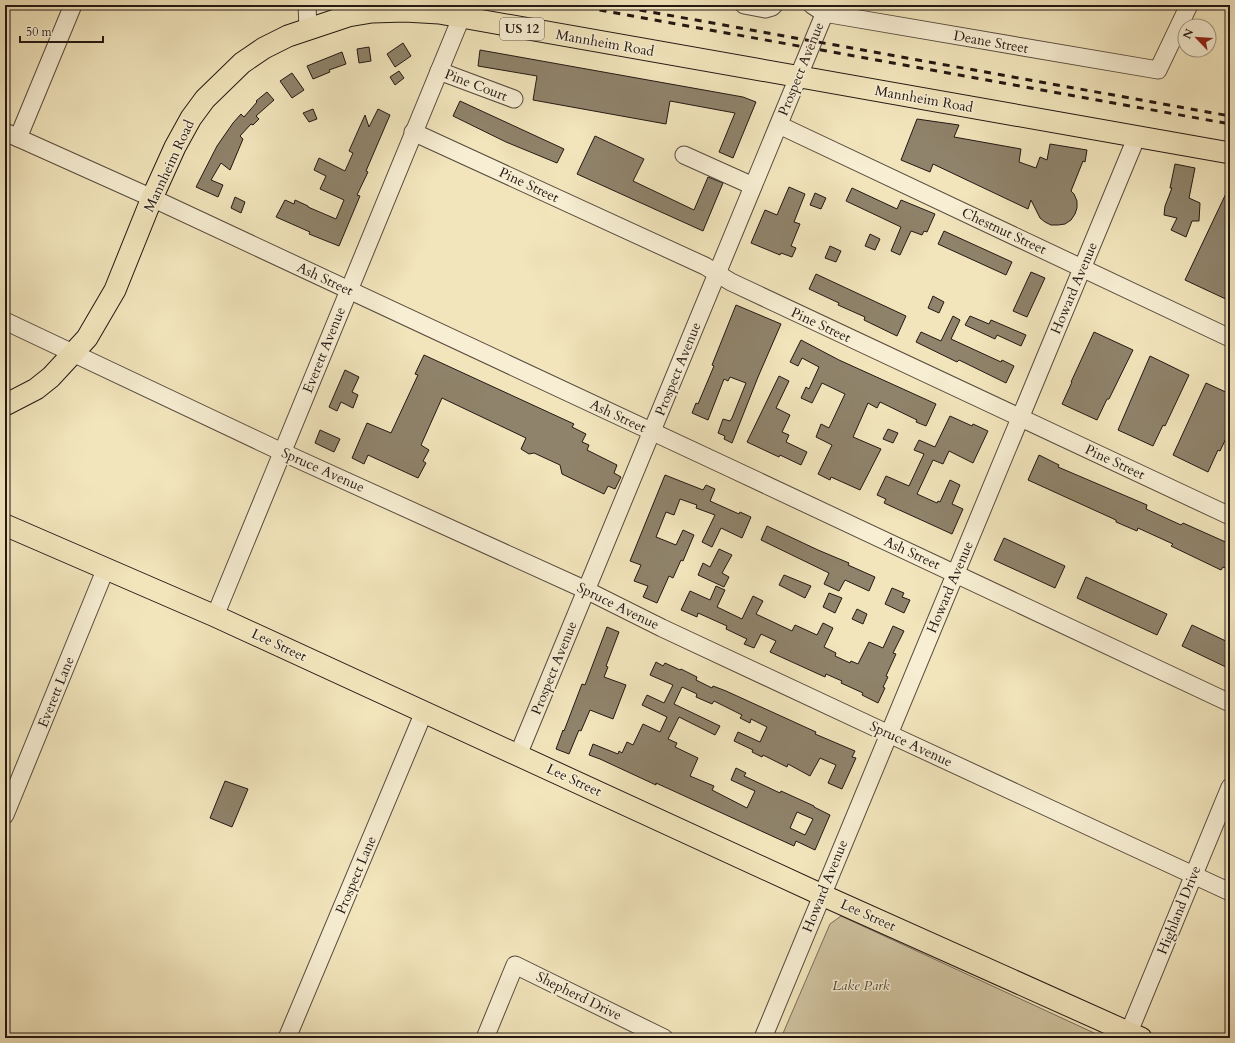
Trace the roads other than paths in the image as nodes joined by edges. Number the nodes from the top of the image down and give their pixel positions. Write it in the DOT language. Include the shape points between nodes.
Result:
graph roads {
  1 [pos="73,5"];
  2 [pos="307,5"];
  3 [pos="418,5"];
  4 [pos="744,5"];
  5 [pos="774,5"];
  6 [pos="1189,5"];
  7 [pos="821,8"];
  8 [pos="439,13"];
  9 [pos="461,18"];
  10 [pos="308,29"];
  11 [pos="439,71"];
  12 [pos="798,77"];
  13 [pos="514,99"];
  14 [pos="778,125"];
  15 [pos="413,132"];
  16 [pos="12,135"];
  17 [pos="1137,136"];
  18 [pos="1230,153"];
  19 [pos="684,155"];
  20 [pos="753,186"];
  21 [pos="152,198"];
  22 [pos="1082,268"];
  23 [pos="717,273"];
  24 [pos="349,291"];
  25 [pos="5,321"];
  26 [pos="1230,338"];
  27 [pos="73,352"];
  28 [pos="5,405"];
  29 [pos="1020,418"];
  30 [pos="652,431"];
  31 [pos="282,452"];
  32 [pos="1230,516"];
  33 [pos="5,525"];
  34 [pos="106,568"];
  35 [pos="955,574"];
  36 [pos="586,590"];
  37 [pos="215,616"];
  38 [pos="1230,704"];
  39 [pos="424,712"];
  40 [pos="888,734"];
  41 [pos="518,755"];
  42 [pos="1230,787"];
  43 [pos="5,815"];
  44 [pos="1194,875"];
  45 [pos="1230,892"];
  46 [pos="822,894"];
  47 [pos="1135,1035"];
  48 [pos="661,1037"];
  49 [pos="287,1038"];
  50 [pos="485,1038"];
  51 [pos="763,1038"];
  1 -- 16 [label="street"];
  2 -- 10 [label="street"];
  3 -- 8 [label="main road"];
  4 -- 5 [label="street" via="764,9"];
  6 -- 7 [label="street, Deane Street" via="1158,70"];
  7 -- 12 [label="street, Prospect Avenue"];
  8 -- 9 [label="main road, Mannheim Road / US 12"];
  8 -- 10 [label="main road, Mannheim Road / US 12" via="372,12 348,16"];
  9 -- 11 [label="street, Everett Avenue"];
  9 -- 12 [label="main road, Mannheim Road / US 12"];
  10 -- 21 [label="main road, Mannheim Road / US 12" via="264,48 242,64 205,99 175,147"];
  11 -- 13 [label="street, Pine Court"];
  11 -- 15 [label="street, Everett Avenue"];
  12 -- 14 [label="street, Prospect Avenue"];
  12 -- 17 [label="main road, Mannheim Road / US 12"];
  14 -- 20 [label="street, Prospect Avenue"];
  14 -- 22 [label="street, Chestnut Street"];
  15 -- 23 [label="street, Pine Street"];
  15 -- 24 [label="street, Everett Avenue"];
  16 -- 21 [label="street, Ash Street"];
  17 -- 18 [label="main road, Mannheim Road / US 12"];
  17 -- 22 [label="street, Howard Avenue"];
  19 -- 20 [label="street"];
  20 -- 23 [label="street, Prospect Avenue"];
  21 -- 24 [label="street, Ash Street"];
  21 -- 27 [label="main road, Mannheim Road / US 12" via="115,290 87,338"];
  22 -- 26 [label="street, Chestnut Street"];
  22 -- 29 [label="street, Howard Avenue"];
  23 -- 29 [label="street, Pine Street" via="731,282"];
  23 -- 30 [label="street, Prospect Avenue"];
  24 -- 30 [label="street, Ash Street"];
  24 -- 31 [label="street, Everett Avenue"];
  25 -- 27 [label="street, Spruce Avenue"];
  27 -- 28 [label="main road, Mannheim Road / US 12" via="36,389"];
  27 -- 31 [label="street, Spruce Avenue"];
  29 -- 32 [label="street, Pine Street"];
  29 -- 35 [label="street, Howard Avenue"];
  30 -- 35 [label="street, Ash Street"];
  30 -- 36 [label="street, Prospect Avenue"];
  31 -- 36 [label="street, Spruce Avenue"];
  31 -- 37 [label="street, Everett Avenue"];
  33 -- 34 [label="main road, Lee Street"];
  34 -- 37 [label="main road, Lee Street"];
  34 -- 43 [label="street, Everett Lane"];
  35 -- 38 [label="street, Ash Street"];
  35 -- 40 [label="street, Howard Avenue"];
  36 -- 40 [label="street, Spruce Avenue"];
  36 -- 41 [label="street, Prospect Avenue"];
  37 -- 39 [label="main road, Lee Street"];
  39 -- 41 [label="main road, Lee Street"];
  39 -- 49 [label="street, Prospect Lane"];
  40 -- 44 [label="street, Spruce Avenue"];
  40 -- 46 [label="street, Howard Avenue"];
  41 -- 46 [label="main road, Lee Street"];
  42 -- 44 [label="street, Highland Drive"];
  44 -- 45 [label="street, Spruce Avenue"];
  44 -- 47 [label="street, Highland Drive"];
  46 -- 47 [label="main road, Lee Street"];
  46 -- 51 [label="street, Howard Avenue"];
  48 -- 50 [label="street, Shepherd Drive" via="515,965"];
}
